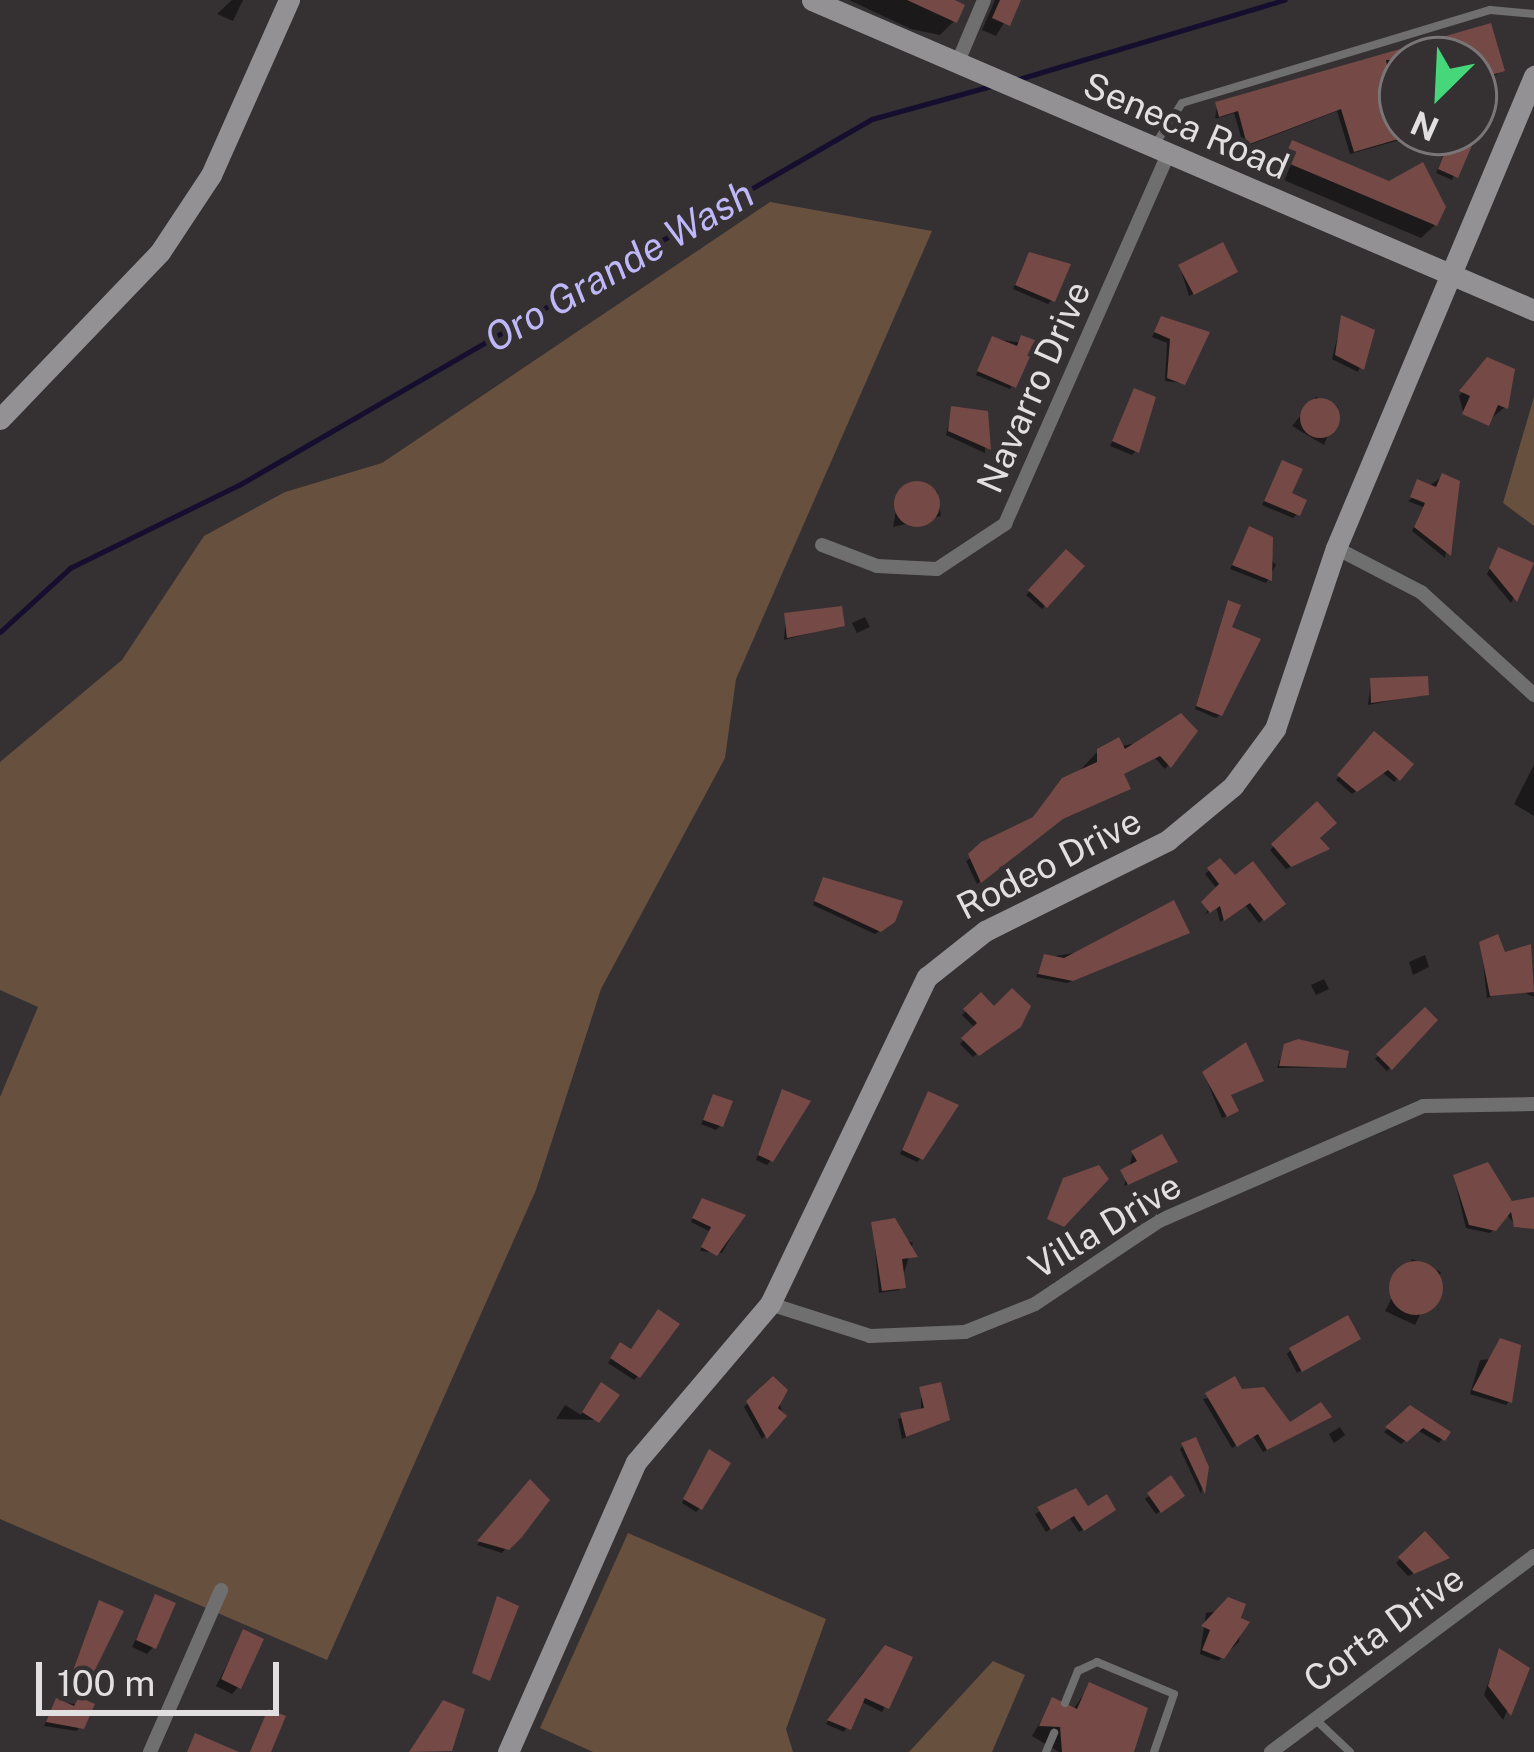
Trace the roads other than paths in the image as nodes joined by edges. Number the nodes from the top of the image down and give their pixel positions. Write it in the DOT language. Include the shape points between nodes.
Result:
graph roads {
  1 [pos="289,0"];
  2 [pos="812,0"];
  3 [pos="984,0"];
  4 [pos="1534,14"];
  5 [pos="959,65"];
  6 [pos="1534,76"];
  7 [pos="1161,151"];
  8 [pos="1448,274"];
  9 [pos="1534,310"];
  10 [pos="0,419"];
  11 [pos="822,545"];
  12 [pos="1336,548"];
  13 [pos="1534,695"];
  14 [pos="1534,1104"];
  15 [pos="770,1304"];
  16 [pos="1534,1556"];
  17 [pos="221,1589"];
  18 [pos="1065,1703"];
  19 [pos="1314,1718"];
  20 [pos="1054,1733"];
  21 [pos="150,1752"];
  22 [pos="508,1752"];
  23 [pos="1046,1752"];
  24 [pos="1154,1752"];
  25 [pos="1271,1752"];
  26 [pos="1350,1752"];
  1 -- 10 [label="street" via="212,175 160,252"];
  2 -- 5 [label="street, Seneca Road"];
  3 -- 5 [label="street"];
  4 -- 7 [label="lane" via="1490,10 1182,103"];
  5 -- 7 [label="street, Seneca Road"];
  6 -- 8 [label="street, Rodeo Drive"];
  7 -- 8 [label="street, Seneca Road"];
  7 -- 11 [label="street, Navarro Drive" via="1004,524 938,569 877,566"];
  8 -- 9 [label="street, Seneca Road"];
  8 -- 12 [label="street, Rodeo Drive"];
  12 -- 13 [label="street" via="1421,592"];
  12 -- 15 [label="street, Rodeo Drive" via="1293,695 1233,786 1168,840 985,931 927,977"];
  14 -- 15 [label="street, Villa Drive" via="1423,1106 1159,1221 1035,1304 965,1332 870,1336"];
  15 -- 22 [label="street, Rodeo Drive" via="636,1462"];
  16 -- 19 [label="street, Corta Drive"];
  17 -- 21 [label="street"];
  18 -- 24 [label="lane" via="1078,1671 1097,1662 1174,1694"];
  19 -- 25 [label="street, Corta Drive"];
  19 -- 26 [label="lane"];
  20 -- 23 [label="lane"];
}
